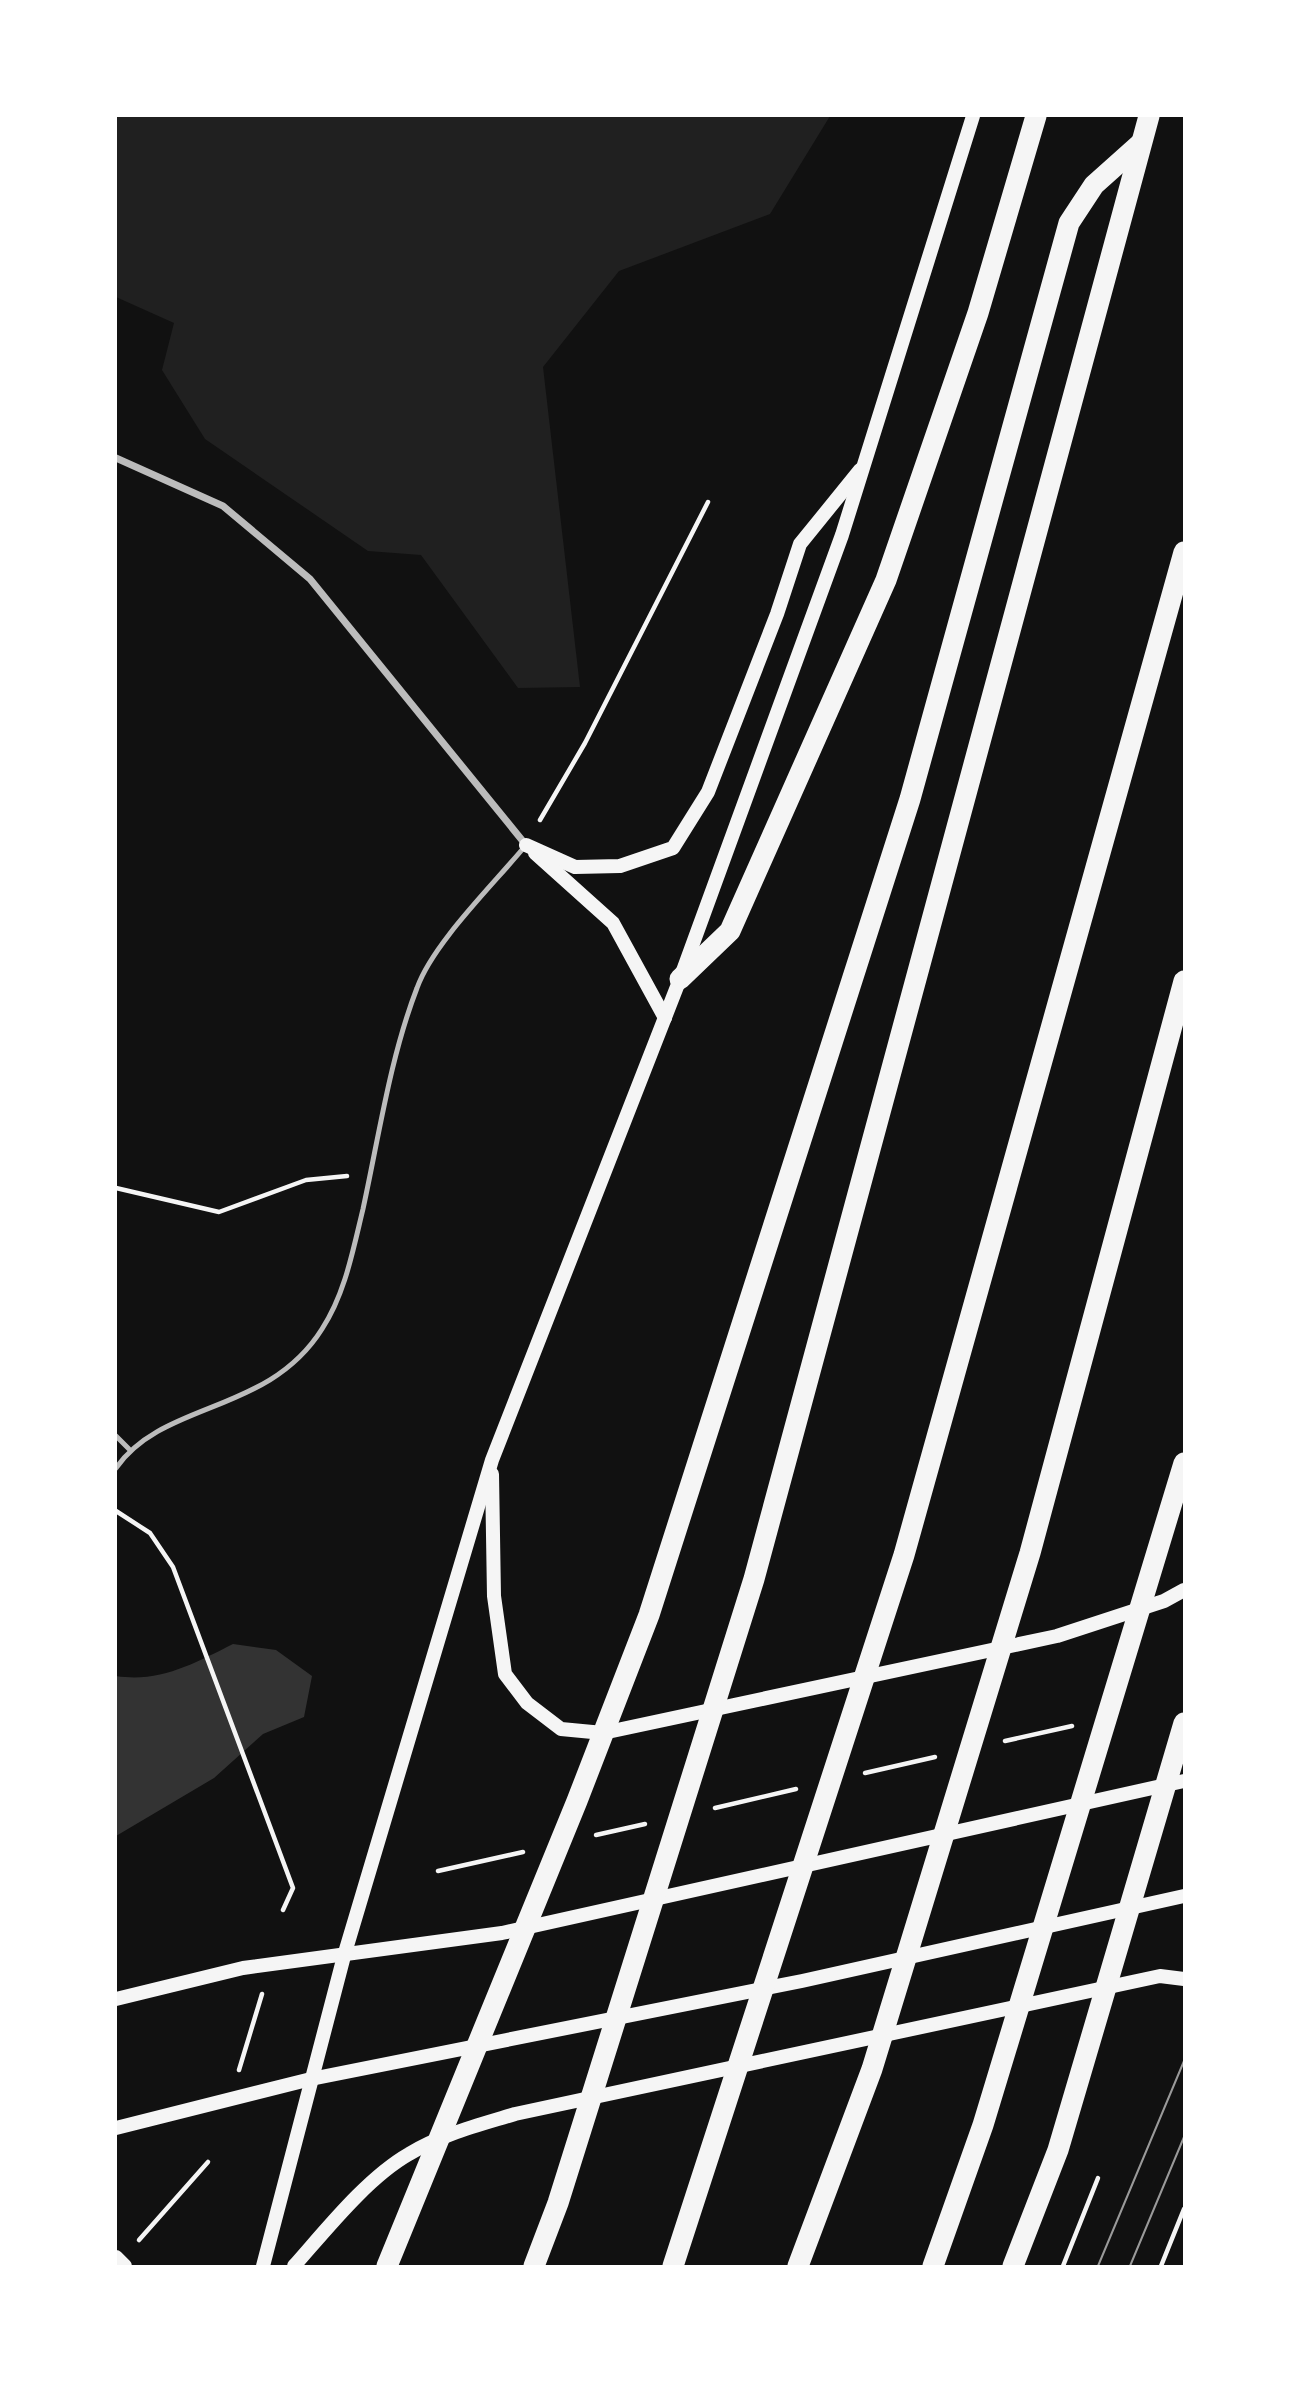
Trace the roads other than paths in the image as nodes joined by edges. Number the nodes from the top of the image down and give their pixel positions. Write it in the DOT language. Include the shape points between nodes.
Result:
graph roads {
  1 [pos="973,116"];
  2 [pos="1036,116"];
  3 [pos="1149,116"];
  4 [pos="1141,143"];
  5 [pos="116,458"];
  6 [pos="864,464"];
  7 [pos="1185,552"];
  8 [pos="526,845"];
  9 [pos="680,979"];
  10 [pos="1185,981"];
  11 [pos="665,1018"];
  12 [pos="116,1436"];
  13 [pos="129,1448"];
  14 [pos="492,1460"];
  15 [pos="1185,1464"];
  16 [pos="116,1468"];
  17 [pos="1185,1590"];
  18 [pos="1185,1723"];
  19 [pos="1185,1781"];
  20 [pos="1185,1896"];
  21 [pos="344,1956"];
  22 [pos="1185,1979"];
  23 [pos="116,1999"];
  24 [pos="311,2079"];
  25 [pos="116,2128"];
  26 [pos="116,2257"];
  27 [pos="125,2266"];
  28 [pos="263,2266"];
  29 [pos="294,2266"];
  30 [pos="387,2266"];
  31 [pos="534,2266"];
  32 [pos="673,2266"];
  33 [pos="798,2266"];
  34 [pos="933,2266"];
  35 [pos="1013,2266"];
  1 -- 6 [label="main road"];
  2 -- 9 [label="highway" via="978,313 886,580 730,931"];
  3 -- 4 [label="highway"];
  4 -- 30 [label="highway" via="1094,185 1069,223 909,799 649,1615"];
  4 -- 31 [label="highway" via="754,1579 558,2203"];
  5 -- 8 [label="street" via="223,506 310,579"];
  6 -- 8 [label="main road" via="800,544 708,792 673,848 620,866 575,867"];
  6 -- 9 [label="main road"];
  7 -- 32 [label="highway" via="904,1555"];
  8 -- 11 [label="main road" via="613,923"];
  8 -- 13 [label="lane" via="444,943 417,985 342,1289 322,1330 292,1366 260,1388"];
  9 -- 11 [label="main road"];
  10 -- 33 [label="highway" via="1030,1553 872,2069"];
  11 -- 14 [label="main road"];
  12 -- 13 [label="lane"];
  13 -- 16 [label="lane"];
  14 -- 17 [label="main road" via="494,1596 505,1674 527,1703 561,1729 603,1733 1057,1636"];
  14 -- 21 [label="main road"];
  15 -- 34 [label="highway" via="983,2125"];
  18 -- 35 [label="highway" via="1058,2150"];
  19 -- 21 [label="main road" via="502,1933"];
  20 -- 24 [label="main road" via="802,1982"];
  21 -- 23 [label="main road" via="243,1968"];
  21 -- 24 [label="main road"];
  22 -- 29 [label="main road" via="1160,1976 515,2114 450,2134 407,2154 350,2203"];
  24 -- 25 [label="main road"];
  24 -- 28 [label="main road"];
  26 -- 27 [label="main road"];
}
